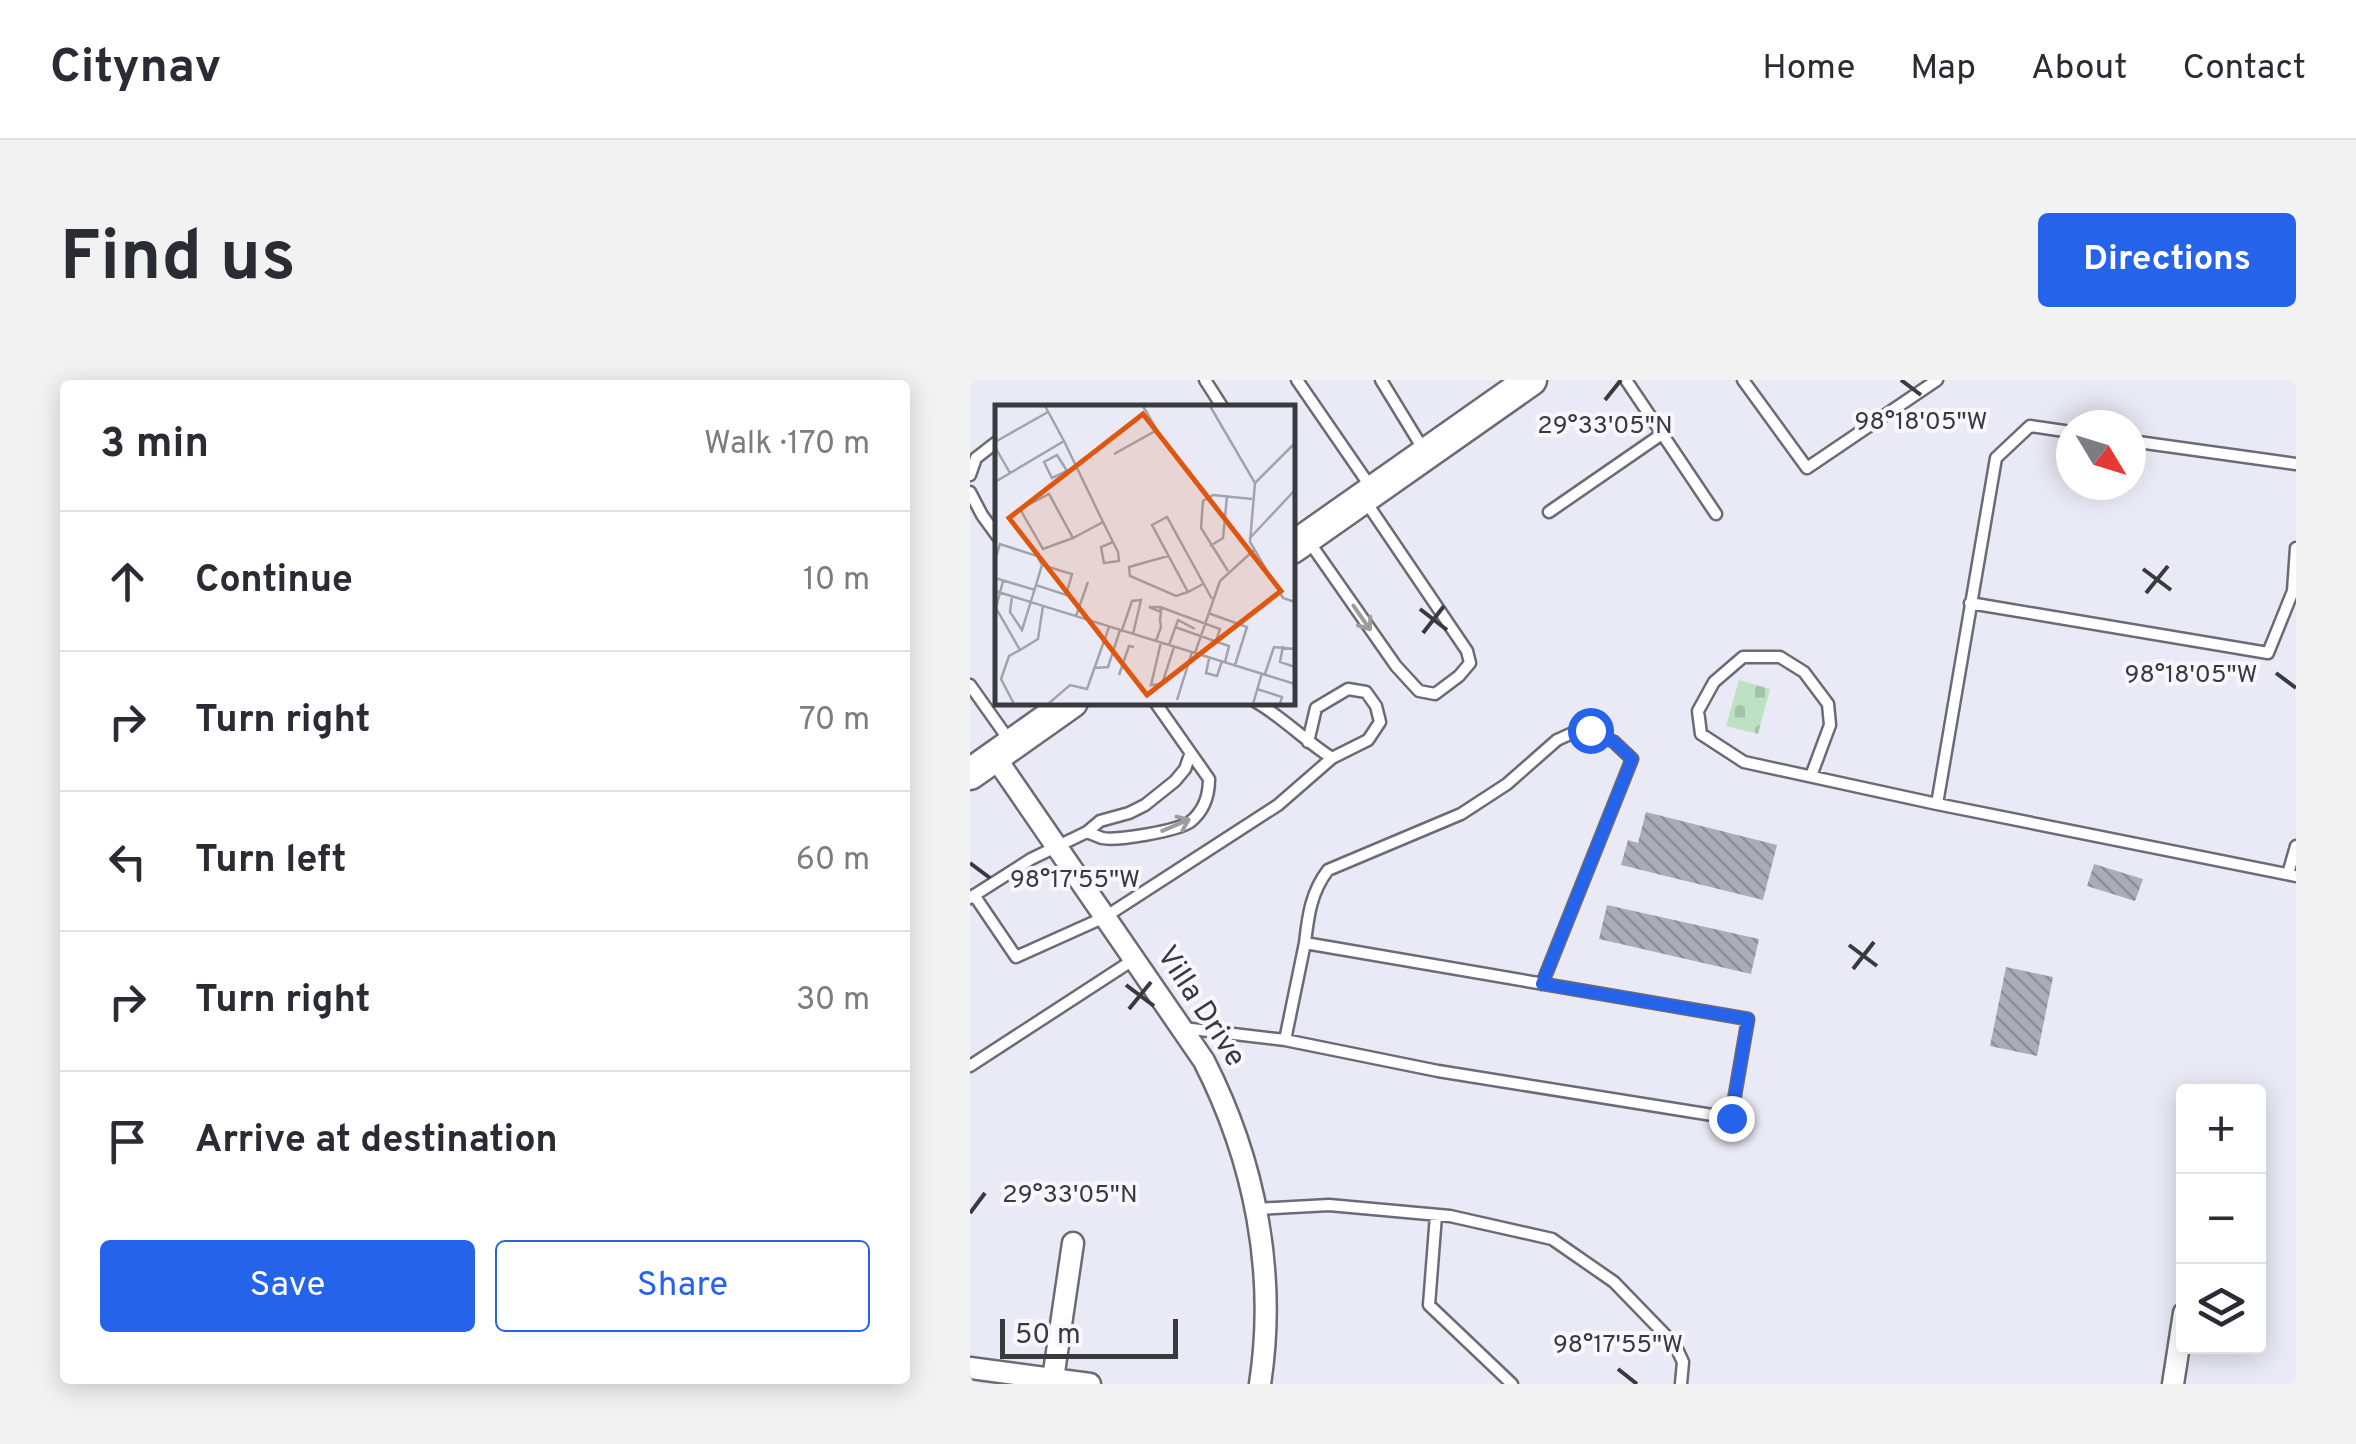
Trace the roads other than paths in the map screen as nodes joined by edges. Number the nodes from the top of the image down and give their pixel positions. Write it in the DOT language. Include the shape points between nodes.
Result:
graph roads {
  1 [pos="1205,380"];
  2 [pos="1297,380"];
  3 [pos="1382,380"];
  4 [pos="1531,380"];
  5 [pos="1626,380"];
  6 [pos="1743,380"];
  7 [pos="1937,380"];
  8 [pos="1221,405"];
  9 [pos="2056,430"];
  10 [pos="1662,434"];
  11 [pos="995,443"];
  12 [pos="2146,443"];
  13 [pos="1426,454"];
  14 [pos="2296,464"];
  15 [pos="970,475"];
  16 [pos="970,492"];
  17 [pos="1368,495"];
  18 [pos="1549,512"];
  19 [pos="1716,514"];
  20 [pos="995,533"];
  21 [pos="1300,542"];
  22 [pos="2296,548"];
  23 [pos="1970,604"];
  24 [pos="970,685"];
  25 [pos="1068,705"];
  26 [pos="1157,705"];
  27 [pos="1261,705"];
  28 [pos="1308,742"];
  29 [pos="1190,755"];
  30 [pos="992,758"];
  31 [pos="1332,758"];
  32 [pos="1811,776"];
  33 [pos="1937,804"];
  34 [pos="1086,832"];
  35 [pos="2296,846"];
  36 [pos="1057,847"];
  37 [pos="2292,874"];
  38 [pos="972,897"];
  39 [pos="1105,917"];
  40 [pos="1305,943"];
  41 [pos="1134,959"];
  42 [pos="1542,984"];
  43 [pos="1182,1028"];
  44 [pos="1285,1040"];
  45 [pos="970,1066"];
  46 [pos="1256,1209"];
  47 [pos="1436,1215"];
  48 [pos="1073,1243"];
  49 [pos="2178,1354"];
  50 [pos="970,1368"];
  51 [pos="1053,1379"];
  52 [pos="1090,1384"];
  53 [pos="1260,1384"];
  54 [pos="1512,1384"];
  55 [pos="1681,1384"];
  56 [pos="2173,1384"];
  1 -- 8 [label="lane"];
  2 -- 17 [label="lane"];
  3 -- 13 [label="lane"];
  4 -- 13 [label="main road"];
  5 -- 10 [label="lane"];
  6 -- 7 [label="lane" via="1808,468"];
  9 -- 23 [label="lane" via="2030,426 1996,458"];
  10 -- 18 [label="lane"];
  10 -- 19 [label="lane"];
  11 -- 15 [label="lane" via="976,458"];
  12 -- 14 [label="lane"];
  13 -- 17 [label="main road"];
  16 -- 20 [label="lane"];
  17 -- 21 [label="main road"];
  21 -- 17 [label="lane, one-way" via="1396,666 1419,691 1434,694 1470,663 1467,651"];
  22 -- 23 [label="lane" via="2293,590 2268,653"];
  23 -- 33 [label="lane"];
  24 -- 30 [label="lane"];
  25 -- 30 [label="main road"];
  26 -- 29 [label="lane"];
  27 -- 28 [label="lane"];
  28 -- 31 [label="lane"];
  28 -- 31 [label="lane" via="1316,708 1348,689 1366,692 1380,722 1368,740"];
  29 -- 34 [label="lane" via="1161,793"];
  34 -- 29 [label="lane, one-way" via="1106,839 1189,822 1209,794 1209,779"];
  30 -- 36 [label="street, Villa Drive"];
  31 -- 39 [label="lane" via="1278,805"];
  32 -- 32 [label="lane" via="1830,725 1828,704 1804,672 1780,657 1742,657 1714,682 1698,711 1701,734 1744,762"];
  32 -- 33 [label="lane"];
  33 -- 37 [label="lane"];
  34 -- 36 [label="lane"];
  35 -- 37 [label="lane"];
  36 -- 38 [label="lane"];
  36 -- 39 [label="street, Villa Drive"];
  38 -- 39 [label="lane" via="1016,957"];
  39 -- 41 [label="street, Villa Drive"];
  40 -- 42 [label="lane"];
  40 -- 42 [label="lane" via="1310,906 1328,870 1462,814 1557,740 1590,730 1632,759"];
  40 -- 44 [label="lane"];
  41 -- 43 [label="street, Villa Drive"];
  41 -- 45 [label="lane"];
  42 -- 44 [label="lane" via="1748,1019 1731,1118"];
  43 -- 44 [label="lane"];
  43 -- 46 [label="street, Villa Drive" via="1236,1131"];
  46 -- 47 [label="lane" via="1329,1205"];
  46 -- 53 [label="street, Villa Drive" via="1267,1294"];
  47 -- 54 [label="lane" via="1429,1305"];
  47 -- 55 [label="lane" via="1552,1238 1614,1282 1675,1345 1684,1362"];
  48 -- 51 [label="street"];
  49 -- 56 [label="street"];
  50 -- 51 [label="street"];
  51 -- 52 [label="street"];
}
